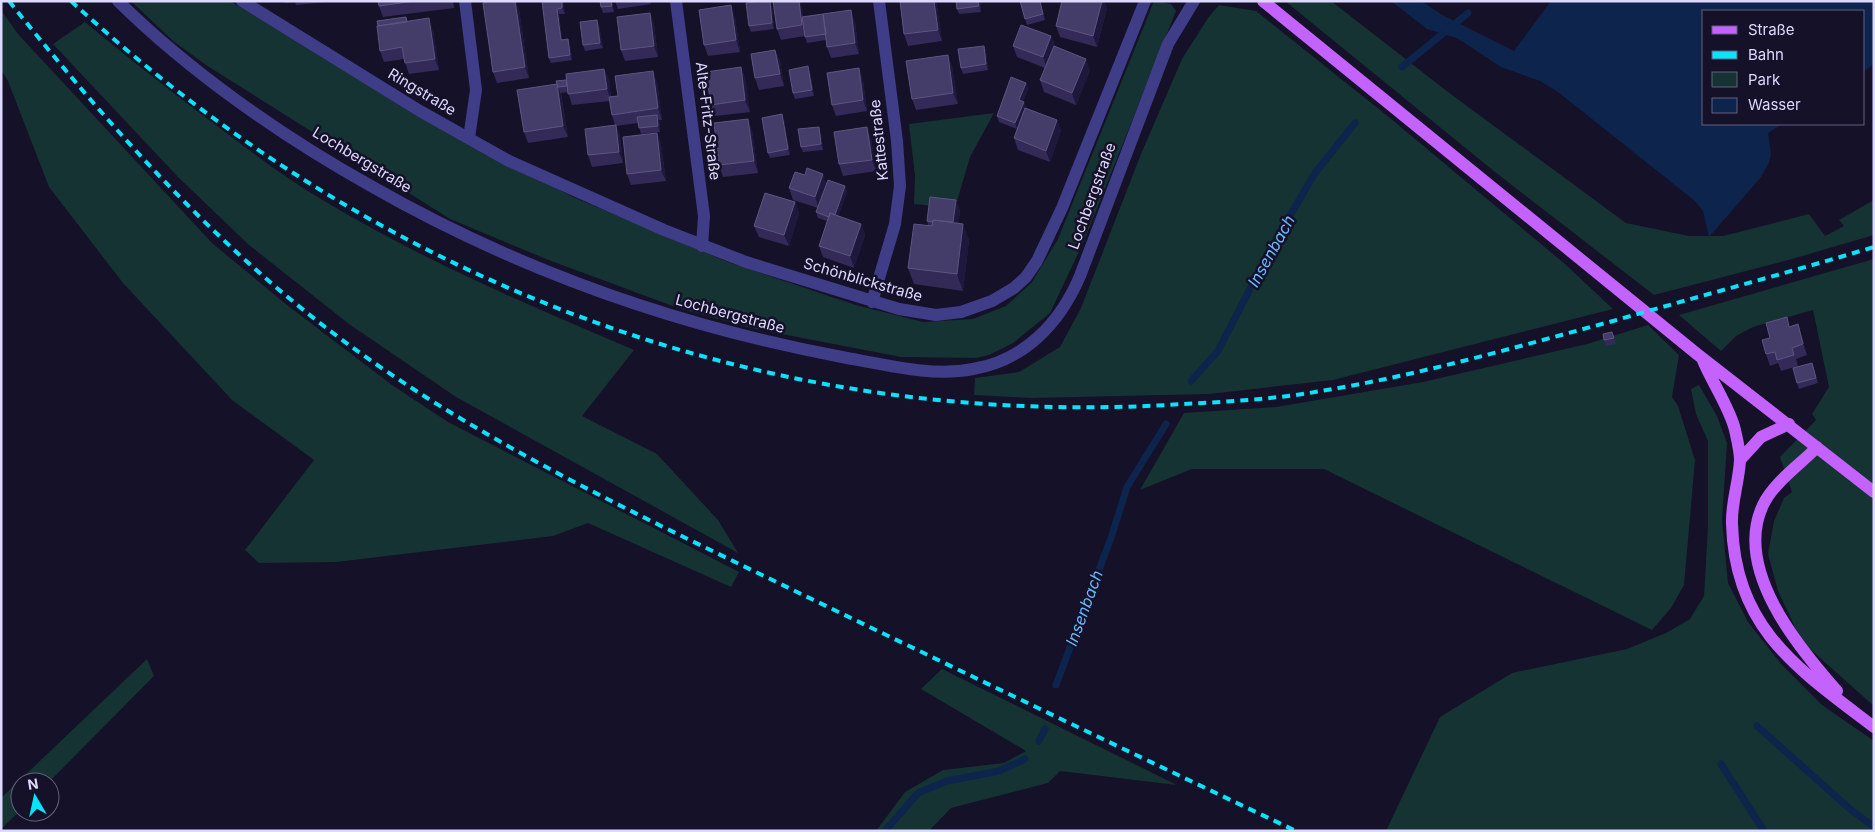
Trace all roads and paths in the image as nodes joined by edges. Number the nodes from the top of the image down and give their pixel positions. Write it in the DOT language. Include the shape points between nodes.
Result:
graph roads {
  1 [pos="118,1"];
  2 [pos="242,1"];
  3 [pos="465,1"];
  4 [pos="676,1"];
  5 [pos="879,1"];
  6 [pos="1145,1"];
  7 [pos="1194,1"];
  8 [pos="1263,1"];
  9 [pos="469,138"];
  10 [pos="702,246"];
  11 [pos="872,302"];
  12 [pos="1702,358"];
  13 [pos="1789,424"];
  14 [pos="1817,447"];
  15 [pos="1740,460"];
  16 [pos="1874,492"];
  17 [pos="1856,712"];
  18 [pos="1874,726"];
  1 -- 7 [label="street, Lochbergstraße" via="184,62 335,165 422,214 498,250 582,286 732,333 868,362 944,371 986,366 1021,351 1043,334 1066,304 1080,276 1168,44"];
  2 -- 9 [label="street, Ringstraße"];
  3 -- 9 [label="street, Ringstraße" via="476,90"];
  4 -- 10 [label="street, Alte-Fritz-Straße" via="704,216"];
  5 -- 11 [label="street, Kattestraße" via="900,186 894,224"];
  6 -- 11 [label="street, Schönblickstraße" via="1050,234 1026,277 992,301 961,312 924,314"];
  8 -- 12 [label="main road"];
  9 -- 10 [label="street, Schönblickstraße" via="509,161"];
  10 -- 11 [label="street, Schönblickstraße"];
  12 -- 13 [label="main road"];
  12 -- 15 [label="main road" via="1730,416"];
  13 -- 14 [label="main road"];
  13 -- 15 [label="main road" via="1761,437"];
  14 -- 16 [label="main road"];
  14 -- 17 [label="main road" via="1777,486 1763,506 1757,529 1758,560 1767,592 1784,624 1802,651"];
  15 -- 17 [label="main road" via="1732,526 1735,559 1744,592 1764,629 1793,664"];
  17 -- 18 [label="main road"];
}
